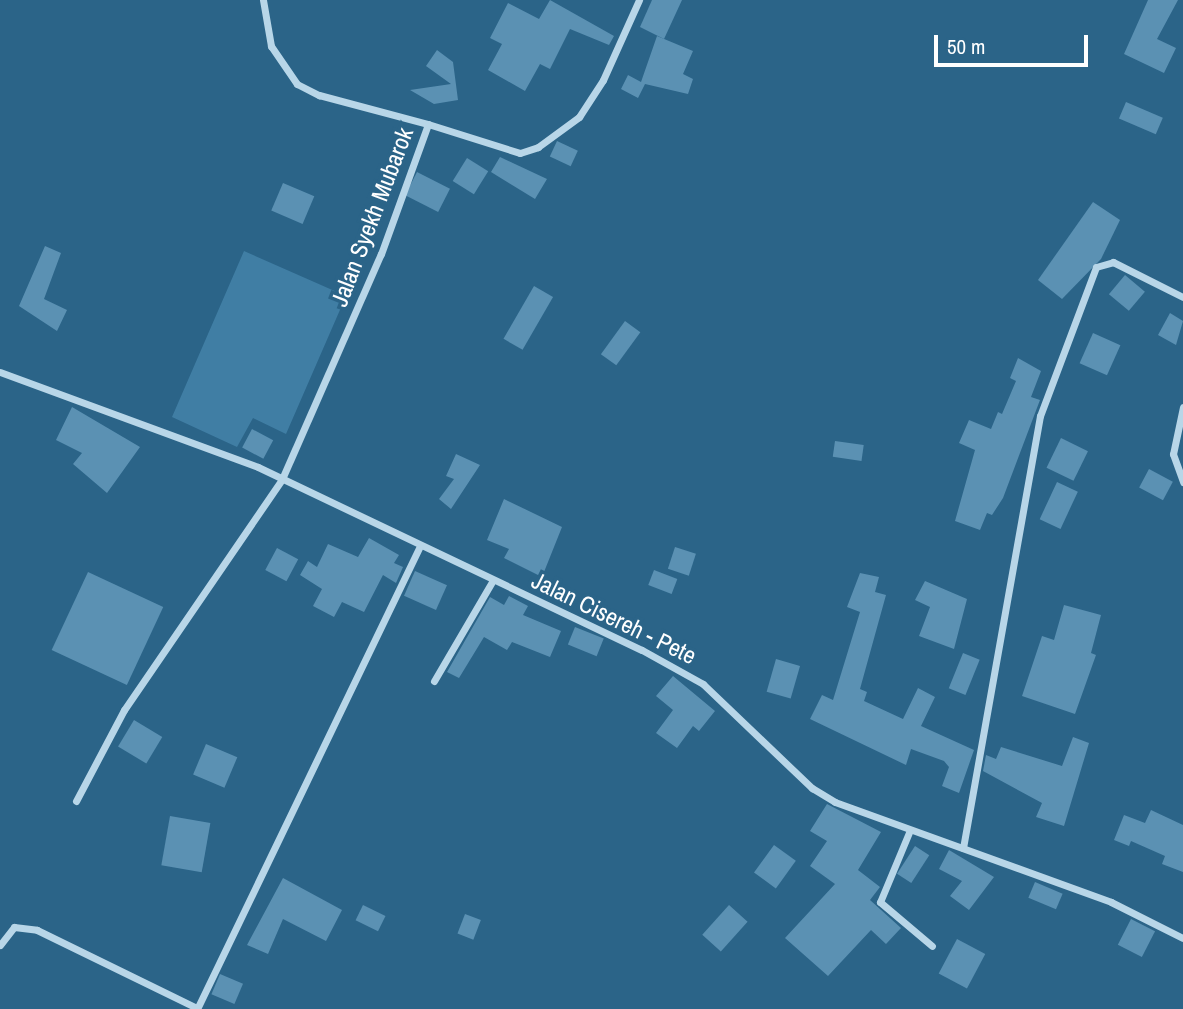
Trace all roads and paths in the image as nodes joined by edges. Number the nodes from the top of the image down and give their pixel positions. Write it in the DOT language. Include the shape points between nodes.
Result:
graph roads {
  1 [pos="263,0"];
  2 [pos="639,0"];
  3 [pos="428,124"];
  4 [pos="1183,298"];
  5 [pos="0,372"];
  6 [pos="1183,407"];
  7 [pos="282,479"];
  8 [pos="1183,482"];
  9 [pos="419,548"];
  10 [pos="493,580"];
  11 [pos="434,681"];
  12 [pos="76,801"];
  13 [pos="910,830"];
  14 [pos="963,848"];
  15 [pos="1183,938"];
  16 [pos="0,944"];
  17 [pos="932,946"];
  18 [pos="197,1008"];
  1 -- 3 [label="street" via="271,46 297,84 319,95"];
  2 -- 3 [label="street, Jalan Syekh Mubarok" via="603,80 579,117 538,147 520,153"];
  3 -- 7 [label="street, Jalan Syekh Mubarok" via="381,254"];
  4 -- 14 [label="street" via="1113,262 1096,267 1035,440"];
  5 -- 7 [label="street, Jalan Cisereh - Pete"];
  6 -- 8 [label="street" via="1173,454"];
  7 -- 9 [label="street, Jalan Cisereh - Pete"];
  7 -- 12 [label="street, Jalan Syekh Mubarok" via="124,710"];
  9 -- 10 [label="street, Jalan Cisereh - Pete"];
  9 -- 18 [label="street"];
  10 -- 11 [label="street"];
  10 -- 13 [label="street, Jalan Cisereh - Pete" via="703,684 812,788"];
  13 -- 14 [label="street, Jalan Cisereh - Pete"];
  13 -- 17 [label="street" via="880,902"];
  14 -- 15 [label="street, Jalan Cisereh - Pete" via="1111,902"];
  16 -- 18 [label="street" via="14,927 37,930"];
}
